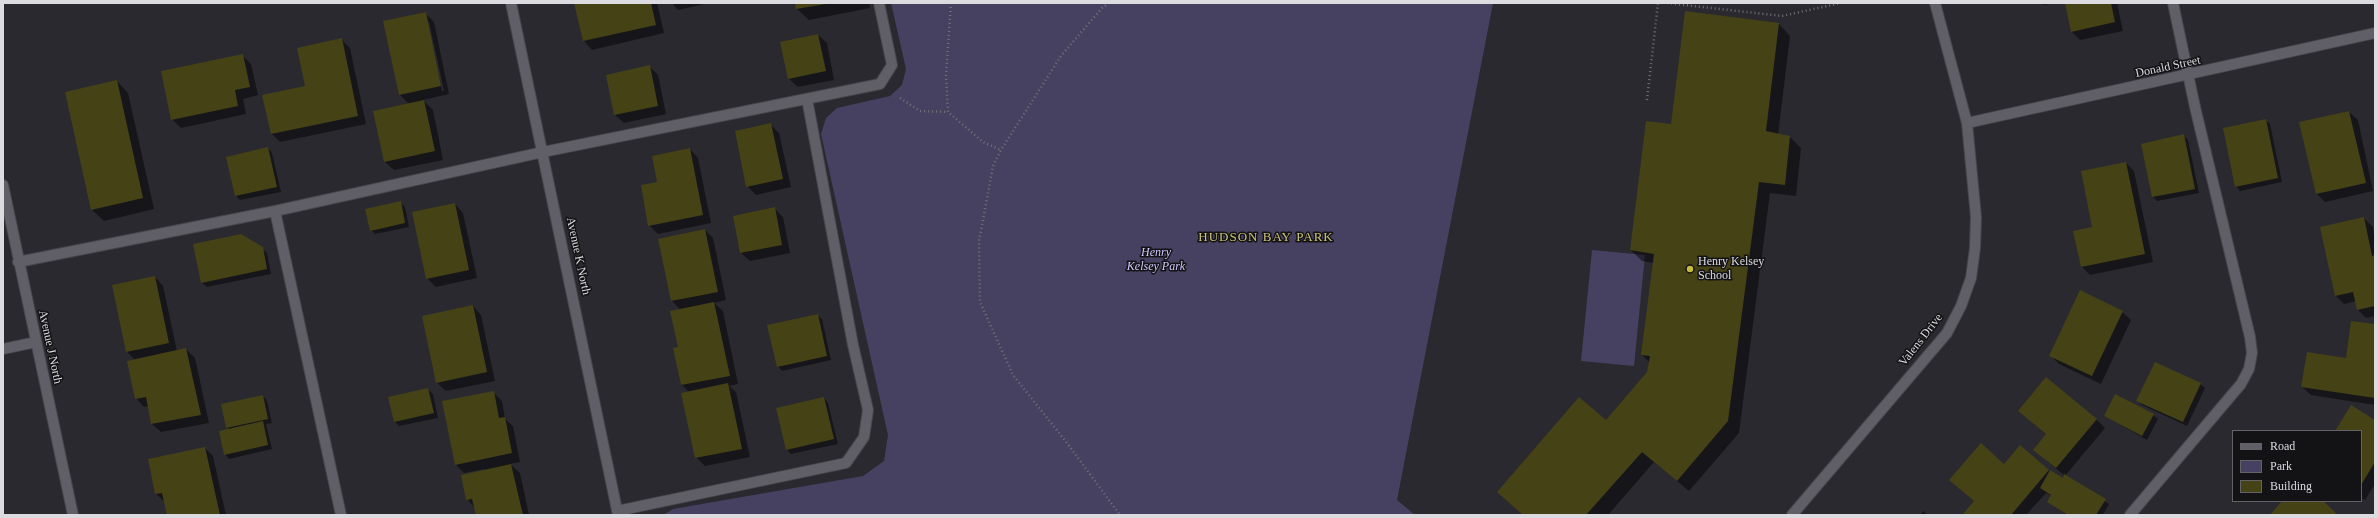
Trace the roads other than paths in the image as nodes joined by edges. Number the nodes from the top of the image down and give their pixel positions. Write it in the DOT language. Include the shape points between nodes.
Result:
graph roads {
  1 [pos="511,3"];
  2 [pos="879,3"];
  3 [pos="1935,3"];
  4 [pos="2173,3"];
  5 [pos="2375,33"];
  6 [pos="2188,76"];
  7 [pos="807,99"];
  8 [pos="1967,123"];
  9 [pos="543,152"];
  10 [pos="3,185"];
  11 [pos="276,211"];
  12 [pos="18,262"];
  13 [pos="36,342"];
  14 [pos="3,349"];
  15 [pos="617,513"];
  16 [pos="73,515"];
  17 [pos="340,515"];
  18 [pos="1792,515"];
  19 [pos="2130,515"];
  1 -- 9 [label="street, Avenue K North"];
  2 -- 7 [label="street" via="892,65 880,84"];
  3 -- 8 [label="street, Valens Drive"];
  4 -- 6 [label="street"];
  5 -- 6 [label="street, Donald Street"];
  6 -- 8 [label="street, Donald Street"];
  6 -- 19 [label="street" via="2252,352 2249,369 2241,384"];
  7 -- 9 [label="street"];
  7 -- 15 [label="street" via="853,345 868,410 864,437 846,463"];
  8 -- 18 [label="street, Valens Drive" via="1976,225 1971,278 1961,306 1947,333"];
  9 -- 11 [label="street"];
  9 -- 15 [label="street, Avenue K North"];
  10 -- 12 [label="street, Avenue J North"];
  11 -- 12 [label="street"];
  11 -- 17 [label="street"];
  12 -- 13 [label="street, Avenue J North"];
  13 -- 14 [label="street"];
  13 -- 16 [label="street, Avenue J North"];
}
